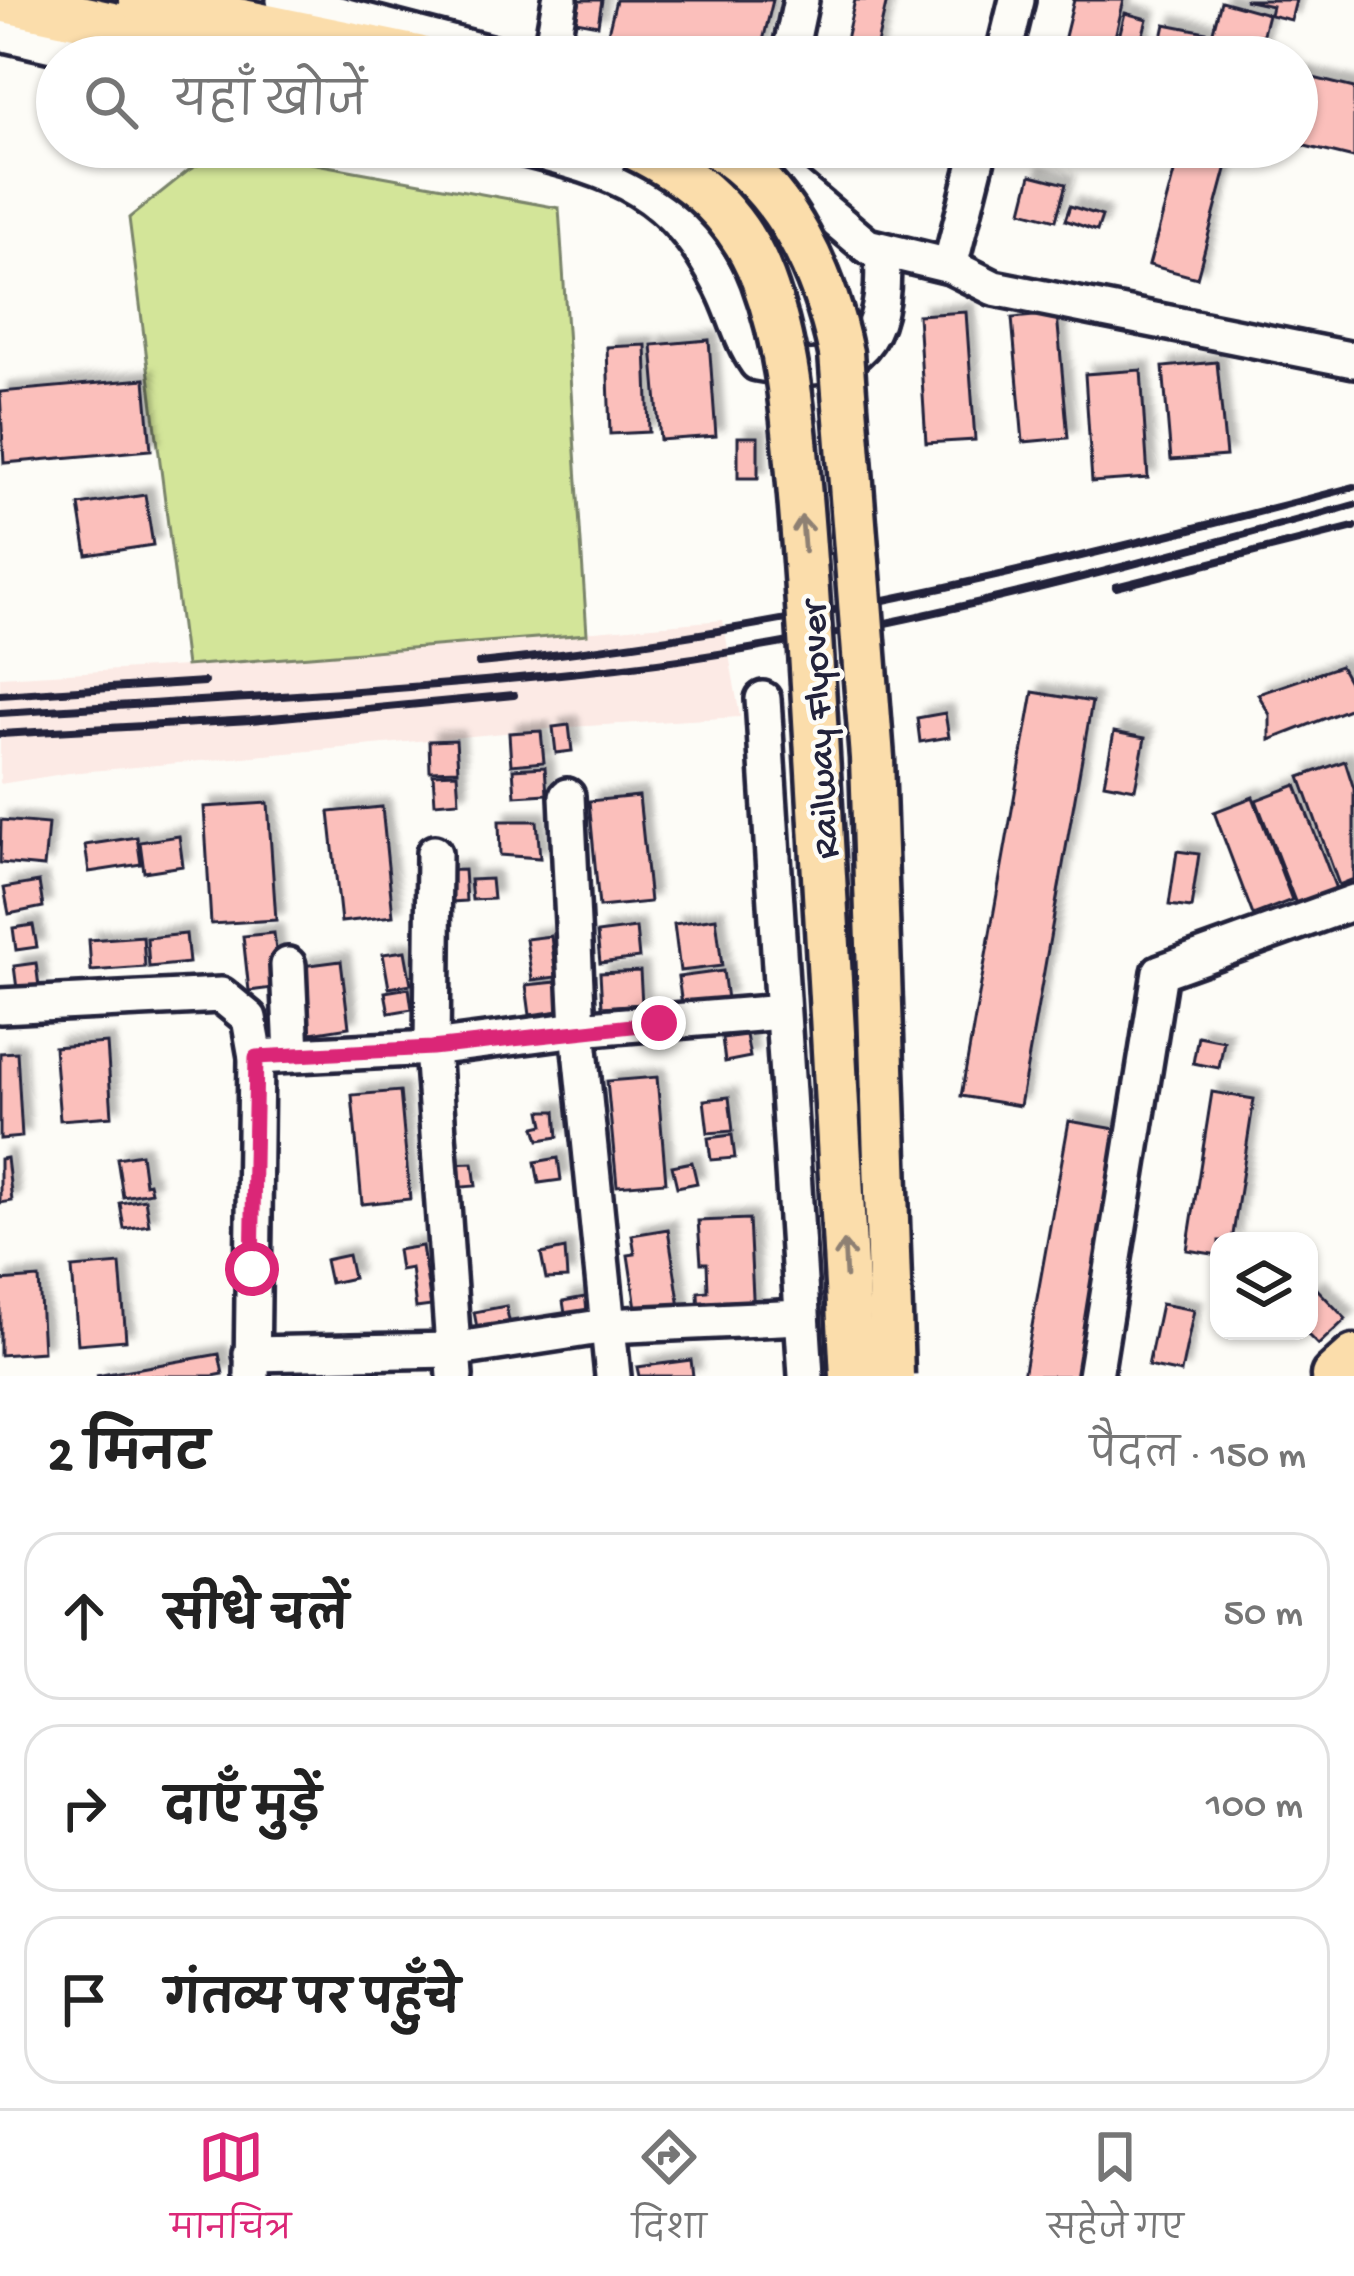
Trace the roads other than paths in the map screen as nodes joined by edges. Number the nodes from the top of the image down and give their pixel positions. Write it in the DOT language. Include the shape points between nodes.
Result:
graph roads {
  1 [pos="0,0"];
  2 [pos="140,0"];
  3 [pos="284,0"];
  4 [pos="560,0"];
  5 [pos="801,0"];
  6 [pos="1017,0"];
  7 [pos="0,33"];
  8 [pos="170,36"];
  9 [pos="316,36"];
  10 [pos="424,36"];
  11 [pos="554,36"];
  12 [pos="793,36"];
  13 [pos="1008,36"];
  14 [pos="36,41"];
  15 [pos="592,168"];
  16 [pos="676,168"];
  17 [pos="743,168"];
  18 [pos="780,168"];
  19 [pos="975,168"];
  20 [pos="867,246"];
  21 [pos="950,266"];
  22 [pos="1354,360"];
  23 [pos="763,699"];
  24 [pos="567,796"];
  25 [pos="434,853"];
  26 [pos="1354,902"];
  27 [pos="288,964"];
  28 [pos="0,1006"];
  29 [pos="782,1012"];
  30 [pos="578,1030"];
  31 [pos="432,1048"];
  32 [pos="292,1054"];
  33 [pos="256,1057"];
  34 [pos="801,1317"];
  35 [pos="606,1326"];
  36 [pos="1354,1357"];
  37 [pos="453,1363"];
  38 [pos="252,1365"];
  39 [pos="614,1376"];
  40 [pos="806,1376"];
  41 [pos="852,1376"];
  42 [pos="892,1376"];
  43 [pos="1095,1376"];
  44 [pos="1333,1376"];
  1 -- 8 [label="main road"];
  2 -- 9 [label="main road"];
  3 -- 10 [label="street"];
  4 -- 11 [label="street"];
  5 -- 12 [label="street"];
  6 -- 13 [label="street"];
  7 -- 14 [label="street"];
  15 -- 20 [label="street" via="640,188 700,244 757,363 825,368 860,352 884,282 882,254"];
  41 -- 16 [label="main road, Railway Flyover, one-way, bridge" via="791,390 767,292 737,228"];
  17 -- 42 [label="main road, Railway Flyover, bridge" via="811,257 841,353 872,758"];
  18 -- 20 [label="street"];
  19 -- 21 [label="street"];
  20 -- 21 [label="street"];
  21 -- 22 [label="street" via="994,288"];
  23 -- 29 [label="street"];
  24 -- 30 [label="street"];
  25 -- 31 [label="street"];
  26 -- 43 [label="street" via="1160,972"];
  27 -- 32 [label="street"];
  28 -- 33 [label="street" via="220,995 249,1018"];
  29 -- 30 [label="street"];
  29 -- 34 [label="street"];
  30 -- 31 [label="street"];
  30 -- 35 [label="street"];
  31 -- 32 [label="street"];
  31 -- 37 [label="street"];
  32 -- 33 [label="street"];
  33 -- 38 [label="street"];
  34 -- 35 [label="street"];
  34 -- 40 [label="street"];
  35 -- 37 [label="street"];
  35 -- 39 [label="street"];
  36 -- 44 [label="main road"];
  37 -- 38 [label="street"];
}
